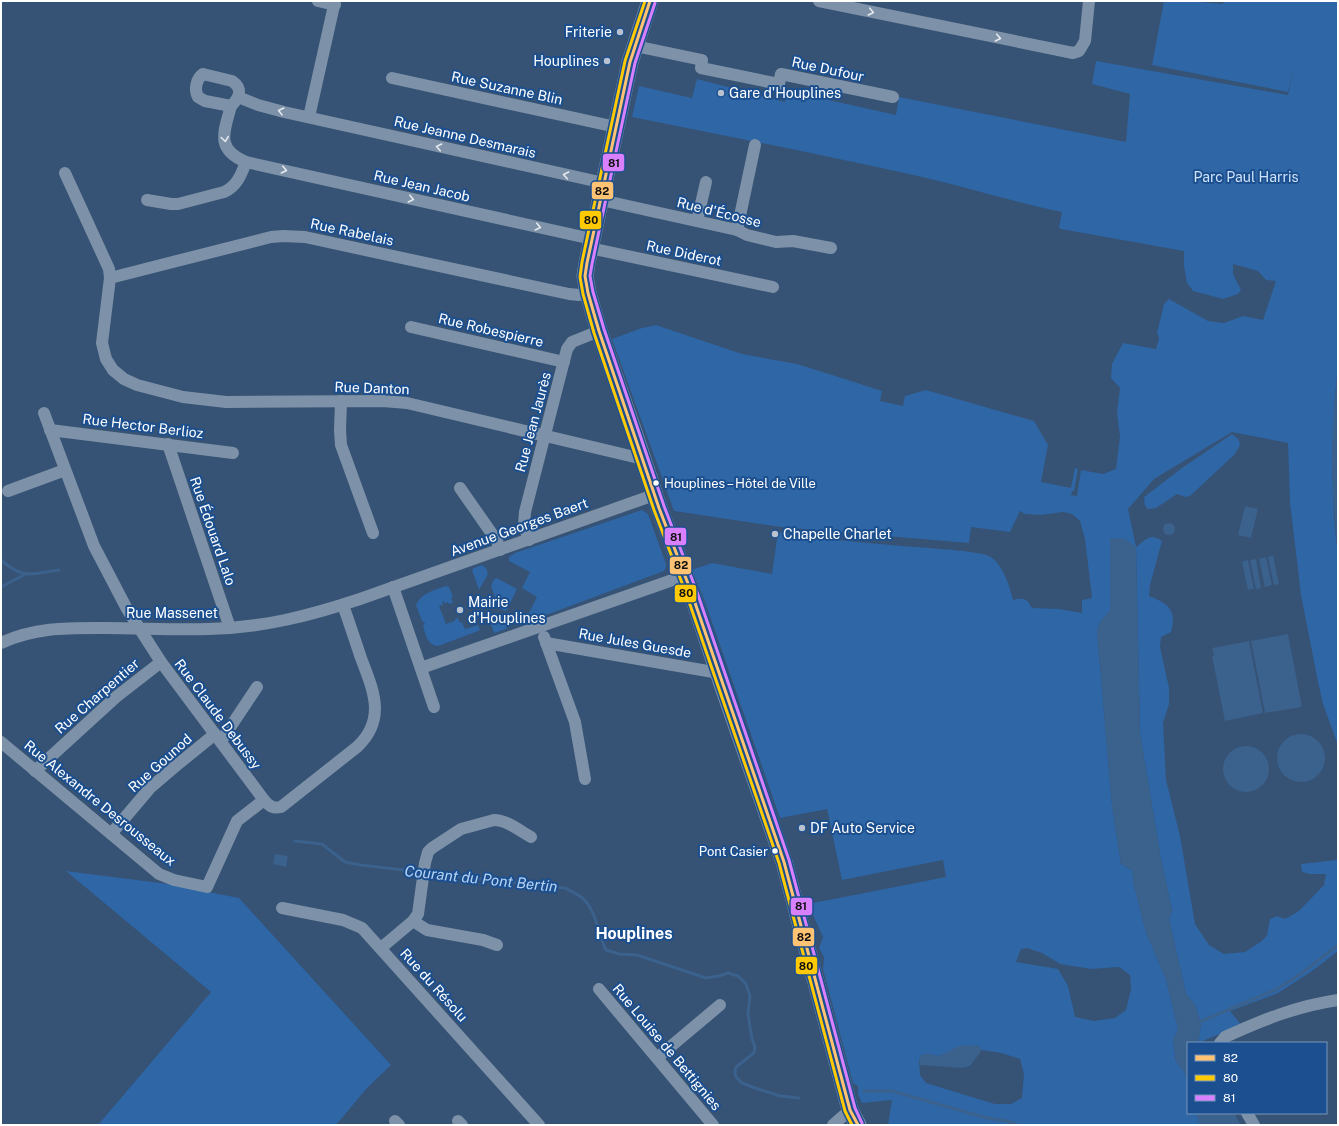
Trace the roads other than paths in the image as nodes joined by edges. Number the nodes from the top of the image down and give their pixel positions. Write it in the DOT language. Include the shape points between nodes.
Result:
graph roads {
  1 [pos="318,1"];
  2 [pos="643,1"];
  3 [pos="650,1"];
  4 [pos="1089,1"];
  5 [pos="827,2"];
  6 [pos="335,3"];
  7 [pos="642,23"];
  8 [pos="635,46"];
  9 [pos="392,78"];
  10 [pos="893,97"];
  11 [pos="234,102"];
  12 [pos="314,118"];
  13 [pos="616,128"];
  14 [pos="755,145"];
  15 [pos="246,162"];
  16 [pos="65,173"];
  17 [pos="706,182"];
  18 [pos="604,183"];
  19 [pos="147,200"];
  20 [pos="601,200"];
  21 [pos="697,221"];
  22 [pos="738,230"];
  23 [pos="591,244"];
  24 [pos="831,248"];
  25 [pos="110,278"];
  26 [pos="773,287"];
  27 [pos="588,293"];
  28 [pos="411,327"];
  29 [pos="599,331"];
  30 [pos="564,362"];
  31 [pos="340,401"];
  32 [pos="44,413"];
  33 [pos="50,430"];
  34 [pos="544,435"];
  35 [pos="168,444"];
  36 [pos="233,453"];
  37 [pos="643,459"];
  38 [pos="65,470"];
  39 [pos="460,488"];
  40 [pos="8,491"];
  41 [pos="654,495"];
  42 [pos="373,534"];
  43 [pos="529,540"];
  44 [pos="500,550"];
  45 [pos="684,576"];
  46 [pos="393,587"];
  47 [pos="343,605"];
  48 [pos="540,626"];
  49 [pos="139,628"];
  50 [pos="230,628"];
  51 [pos="1,643"];
  52 [pos="546,643"];
  53 [pos="161,662"];
  54 [pos="421,668"];
  55 [pos="719,673"];
  56 [pos="257,687"];
  57 [pos="434,707"];
  58 [pos="218,738"];
  59 [pos="1,742"];
  60 [pos="35,771"];
  61 [pos="585,779"];
  62 [pos="264,800"];
  63 [pos="111,834"];
  64 [pos="531,837"];
  65 [pos="282,908"];
  66 [pos="413,921"];
  67 [pos="497,945"];
  68 [pos="381,948"];
  69 [pos="599,989"];
  70 [pos="1338,1000"];
  71 [pos="720,1005"];
  72 [pos="1221,1042"];
  73 [pos="657,1058"];
  74 [pos="850,1110"];
  75 [pos="1248,1114"];
  76 [pos="539,1125"];
  77 [pos="713,1125"];
  78 [pos="833,1125"];
  79 [pos="858,1125"];
  80 [pos="1254,1125"];
  1 -- 6 [label="street"];
  2 -- 7 [label="main road"];
  3 -- 7 [label="main road"];
  5 -- 4 [label="street, one-way" via="1070,53 1079,51 1085,41"];
  6 -- 12 [label="street"];
  7 -- 8 [label="main road"];
  8 -- 10 [label="street, Rue Dufour" via="702,60 701,68 779,84 781,74"];
  8 -- 13 [label="main road"];
  9 -- 13 [label="street, Rue Suzanne Blin"];
  12 -- 11 [label="street, Rue Jeanne Desmarais, one-way"];
  11 -- 15 [label="street, Rue Jean Jacob, one-way" via="224,130 224,140 230,153"];
  18 -- 12 [label="street, Rue Jeanne Desmarais, one-way"];
  13 -- 18 [label="main road"];
  14 -- 22 [label="street"];
  15 -- 19 [label="street" via="236,184 224,192 178,204"];
  15 -- 23 [label="street, Rue Jean Jacob, one-way"];
  16 -- 25 [label="street" via="107,264"];
  17 -- 21 [label="street"];
  18 -- 20 [label="main road"];
  20 -- 21 [label="street, Rue d'Écosse"];
  20 -- 23 [label="main road"];
  21 -- 22 [label="street, Rue d'Écosse"];
  22 -- 24 [label="street, Rue d'Écosse" via="747,235 776,242 793,241"];
  23 -- 26 [label="street, Rue Diderot"];
  23 -- 27 [label="main road" via="586,270"];
  25 -- 27 [label="street, Rue Rabelais" via="271,237 292,236 569,294"];
  25 -- 31 [label="street, Rue Danton" via="102,343 106,359 113,370 130,382 183,397 226,402"];
  27 -- 29 [label="main road"];
  28 -- 30 [label="street, Rue Robespierre"];
  29 -- 30 [label="street, Rue Jean Jaurès" via="572,342 567,349"];
  29 -- 37 [label="main road"];
  30 -- 34 [label="street, Rue Jean Jaurès"];
  31 -- 34 [label="street, Rue Danton" via="407,403"];
  31 -- 42 [label="street" via="341,445"];
  32 -- 33 [label="street, Rue Claude Debussy"];
  33 -- 35 [label="street, Rue Hector Berlioz"];
  33 -- 38 [label="street, Rue Claude Debussy"];
  34 -- 37 [label="street, Rue Danton"];
  34 -- 43 [label="street, Rue Jean Jaurès" via="524,519"];
  35 -- 36 [label="street, Rue Hector Berlioz"];
  35 -- 50 [label="street, Rue Édouard Lalo"];
  37 -- 41 [label="main road"];
  38 -- 40 [label="street"];
  38 -- 49 [label="street, Rue Claude Debussy" via="99,558"];
  39 -- 44 [label="street" via="497,541"];
  41 -- 43 [label="street, Avenue Georges Baert"];
  41 -- 45 [label="main road"];
  43 -- 44 [label="street, Avenue Georges Baert"];
  44 -- 46 [label="street, Avenue Georges Baert"];
  45 -- 48 [label="street"];
  45 -- 55 [label="main road"];
  46 -- 47 [label="street, Avenue Georges Baert"];
  46 -- 54 [label="street"];
  47 -- 50 [label="street, Rue Massenet" via="290,620"];
  47 -- 62 [label="street" via="374,693 375,712 371,726 357,747 281,807 274,808"];
  48 -- 52 [label="street"];
  48 -- 54 [label="street"];
  49 -- 50 [label="street, Rue Massenet"];
  49 -- 51 [label="street, Rue Massenet" via="50,629 18,636"];
  49 -- 53 [label="street, Rue Claude Debussy"];
  52 -- 55 [label="street, Rue Jules Guesde"];
  52 -- 61 [label="street" via="575,722"];
  53 -- 58 [label="street, Rue Claude Debussy"];
  53 -- 60 [label="street, Rue Charpentier" via="116,696"];
  54 -- 57 [label="street"];
  55 -- 74 [label="main road" via="784,862"];
  56 -- 58 [label="street, Rue Gounod"];
  58 -- 62 [label="street, Rue Claude Debussy"];
  58 -- 63 [label="street, Rue Gounod" via="172,768 150,788"];
  59 -- 60 [label="street, Rue Alexandre Desrousseaux"];
  60 -- 63 [label="street, Rue Alexandre Desrousseaux"];
  62 -- 63 [label="street, Rue Alexandre Desrousseaux" via="236,821 207,887 164,876"];
  64 -- 66 [label="street" via="499,820 468,826 432,848 425,863 420,909"];
  65 -- 68 [label="street, Rue du Résolu" via="350,922 362,928"];
  66 -- 67 [label="street" via="428,930"];
  66 -- 68 [label="street"];
  68 -- 76 [label="street, Rue du Résolu"];
  69 -- 73 [label="street, Rue Louise de Bettignies"];
  70 -- 72 [label="street" via="1290,1011 1225,1037"];
  71 -- 73 [label="street"];
  73 -- 77 [label="street, Rue Louise de Bettignies"];
  74 -- 78 [label="street"];
  74 -- 79 [label="main road"];
  75 -- 80 [label="street"];
}
